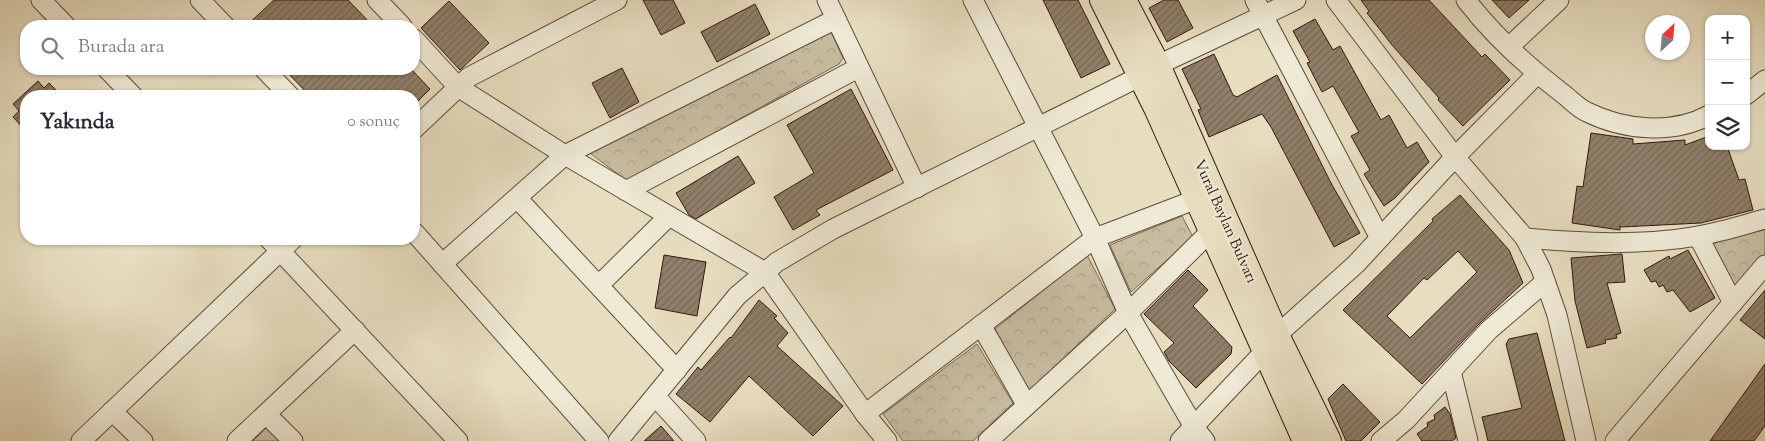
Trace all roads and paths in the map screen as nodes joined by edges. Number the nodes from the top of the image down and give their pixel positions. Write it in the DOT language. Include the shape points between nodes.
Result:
graph roads {
  1 [pos="41,0"];
  2 [pos="200,0"];
  3 [pos="378,0"];
  4 [pos="616,0"];
  5 [pos="827,0"];
  6 [pos="973,0"];
  7 [pos="1102,0"];
  8 [pos="1124,0"];
  9 [pos="1296,0"];
  10 [pos="1336,0"];
  11 [pos="1466,0"];
  12 [pos="1558,0"];
  13 [pos="1259,7"];
  14 [pos="836,19"];
  15 [pos="60,20"];
  16 [pos="219,20"];
  17 [pos="396,20"];
  18 [pos="420,46"];
  19 [pos="1510,46"];
  20 [pos="858,68"];
  21 [pos="1149,71"];
  22 [pos="1538,74"];
  23 [pos="113,75"];
  24 [pos="270,75"];
  25 [pos="1765,80"];
  26 [pos="458,87"];
  27 [pos="127,90"];
  28 [pos="284,90"];
  29 [pos="1750,91"];
  30 [pos="1705,118"];
  31 [pos="420,123"];
  32 [pos="1039,128"];
  33 [pos="565,155"];
  34 [pos="1455,157"];
  35 [pos="917,188"];
  36 [pos="626,191"];
  37 [pos="517,198"];
  38 [pos="1197,199"];
  39 [pos="669,216"];
  40 [pos="1765,219"];
  41 [pos="1211,231"];
  42 [pos="1698,236"];
  43 [pos="1095,238"];
  44 [pos="1380,238"];
  45 [pos="1525,238"];
  46 [pos="420,239"];
  47 [pos="279,245"];
  48 [pos="283,245"];
  49 [pos="442,264"];
  50 [pos="765,272"];
  51 [pos="1763,272"];
  52 [pos="1546,282"];
  53 [pos="599,285"];
  54 [pos="1733,303"];
  55 [pos="1128,313"];
  56 [pos="981,325"];
  57 [pos="355,330"];
  58 [pos="1271,343"];
  59 [pos="677,370"];
  60 [pos="1451,371"];
  61 [pos="656,397"];
  62 [pos="1026,404"];
  63 [pos="112,411"];
  64 [pos="266,414"];
  65 [pos="865,414"];
  66 [pos="1200,434"];
  67 [pos="81,441"];
  68 [pos="142,441"];
  69 [pos="237,441"];
  70 [pos="294,441"];
  71 [pos="458,441"];
  72 [pos="599,441"];
  73 [pos="618,441"];
  74 [pos="696,441"];
  75 [pos="887,441"];
  76 [pos="988,441"];
  77 [pos="1180,441"];
  78 [pos="1306,441"];
  79 [pos="1329,441"];
  80 [pos="1381,441"];
  81 [pos="1468,441"];
  82 [pos="1586,441"];
  83 [pos="1615,441"];
  1 -- 15 [label="street"];
  2 -- 16 [label="street"];
  3 -- 17 [label="street"];
  4 -- 26 [label="street" via="469,77"];
  5 -- 14 [label="street"];
  6 -- 32 [label="street"];
  7 -- 21 [label="main road, Vural Baylan Bulvarı"];
  8 -- 21 [label="main road, Vural Baylan Bulvarı"];
  9 -- 13 [label="street"];
  10 -- 34 [label="street"];
  11 -- 19 [label="street"];
  12 -- 19 [label="street"];
  13 -- 21 [label="street"];
  13 -- 44 [label="street"];
  14 -- 20 [label="street"];
  14 -- 33 [label="street"];
  18 -- 26 [label="street"];
  19 -- 22 [label="street"];
  20 -- 35 [label="street"];
  20 -- 36 [label="street"];
  21 -- 32 [label="street"];
  21 -- 38 [label="main road, Vural Baylan Bulvarı"];
  21 -- 58 [label="main road, Vural Baylan Bulvarı"];
  22 -- 30 [label="street" via="1586,112 1619,124 1659,128 1693,124"];
  22 -- 34 [label="street"];
  23 -- 27 [label="street"];
  24 -- 28 [label="street"];
  25 -- 29 [label="street"];
  26 -- 31 [label="street"];
  26 -- 33 [label="street"];
  32 -- 35 [label="street"];
  32 -- 43 [label="street"];
  33 -- 36 [label="street"];
  33 -- 37 [label="street"];
  34 -- 44 [label="street"];
  34 -- 45 [label="street"];
  35 -- 50 [label="street" via="833,229 776,262"];
  36 -- 39 [label="street"];
  37 -- 49 [label="street"];
  37 -- 53 [label="street"];
  38 -- 41 [label="main road, Vural Baylan Bulvarı"];
  38 -- 43 [label="street"];
  39 -- 50 [label="street"];
  39 -- 53 [label="street"];
  40 -- 42 [label="street"];
  41 -- 55 [label="street"];
  41 -- 58 [label="main road, Vural Baylan Bulvarı"];
  42 -- 45 [label="street" via="1589,243"];
  42 -- 54 [label="street"];
  43 -- 55 [label="street"];
  43 -- 56 [label="street"];
  44 -- 58 [label="street"];
  45 -- 52 [label="street"];
  46 -- 49 [label="street"];
  47 -- 63 [label="street"];
  48 -- 57 [label="street"];
  49 -- 72 [label="street"];
  50 -- 59 [label="street" via="737,296"];
  50 -- 65 [label="street"];
  51 -- 54 [label="street"];
  52 -- 60 [label="street" via="1489,330"];
  52 -- 82 [label="street" via="1557,315"];
  53 -- 59 [label="street"];
  54 -- 83 [label="street"];
  55 -- 62 [label="street"];
  55 -- 66 [label="street"];
  56 -- 62 [label="street"];
  56 -- 65 [label="street"];
  57 -- 64 [label="street"];
  57 -- 71 [label="street"];
  58 -- 66 [label="street"];
  58 -- 78 [label="main road, Vural Baylan Bulvarı"];
  58 -- 79 [label="main road, Vural Baylan Bulvarı"];
  59 -- 61 [label="street"];
  60 -- 80 [label="street" via="1406,420"];
  60 -- 81 [label="street"];
  61 -- 73 [label="street"];
  61 -- 74 [label="street"];
  62 -- 76 [label="street"];
  63 -- 67 [label="street"];
  63 -- 68 [label="street"];
  64 -- 69 [label="street"];
  64 -- 70 [label="street"];
  65 -- 75 [label="street"];
  66 -- 77 [label="street"];
}
